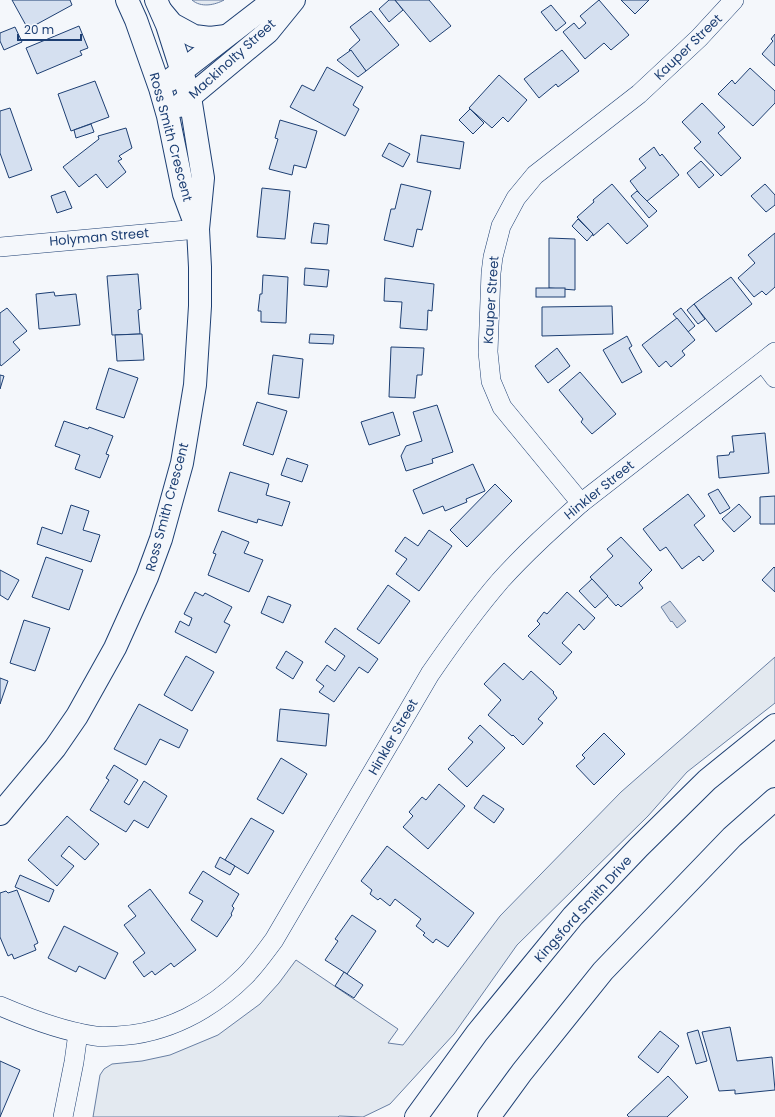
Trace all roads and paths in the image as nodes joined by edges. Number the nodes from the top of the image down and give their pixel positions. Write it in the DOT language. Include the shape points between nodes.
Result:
graph roads {
  1 [pos="127,0"];
  2 [pos="276,0"];
  3 [pos="294,0"];
  4 [pos="734,0"];
  5 [pos="158,4"];
  6 [pos="226,36"];
  7 [pos="181,71"];
  8 [pos="160,88"];
  9 [pos="190,97"];
  10 [pos="168,116"];
  11 [pos="198,229"];
  12 [pos="0,247"];
  13 [pos="769,357"];
  14 [pos="775,378"];
  15 [pos="581,503"];
  16 [pos="775,725"];
  17 [pos="775,799"];
  18 [pos="0,814"];
  19 [pos="0,1006"];
  20 [pos="78,1033"];
  21 [pos="63,1117"];
  22 [pos="416,1117"];
  23 [pos="489,1117"];
  1 -- 8 [label="street, Ross Smith Crescent"];
  2 -- 6 [label="street, Mackinolty Street"];
  3 -- 9 [label="street, Mackinolty Street" via="268,32"];
  4 -- 15 [label="street, Kauper Street" via="699,38 639,94 535,175 516,198 501,226 491,273 488,352 491,381 502,407"];
  5 -- 6 [label="street" via="172,24 194,36"];
  5 -- 7 [label="street, Ross Smith Crescent"];
  6 -- 7 [label="street, Mackinolty Street"];
  7 -- 8 [label="street, Mackinolty Street"];
  7 -- 9 [label="street, Ross Smith Crescent"];
  8 -- 10 [label="street, Ross Smith Crescent"];
  9 -- 10 [label="street, Mackinolty Street"];
  9 -- 11 [label="street, Ross Smith Crescent" via="202,178"];
  10 -- 11 [label="street, Ross Smith Crescent" via="184,194"];
  11 -- 12 [label="street, Holyman Street"];
  11 -- 18 [label="street, Ross Smith Crescent" via="200,306 195,384 182,463 161,539 115,648 76,716 55,748"];
  13 -- 14 [label="street"];
  13 -- 15 [label="street, Hinkler Street"];
  15 -- 20 [label="street, Hinkler Street" via="500,581 452,642 430,674 274,940 246,976 212,1004 175,1024 136,1035 97,1036"];
  16 -- 22 [label="street, Kingsford Smith Drive" via="707,780 573,916 477,1033"];
  17 -- 23 [label="street" via="732,837 603,971"];
  19 -- 20 [label="street, Hinkler Street" via="32,1020"];
  20 -- 21 [label="street"];
}
